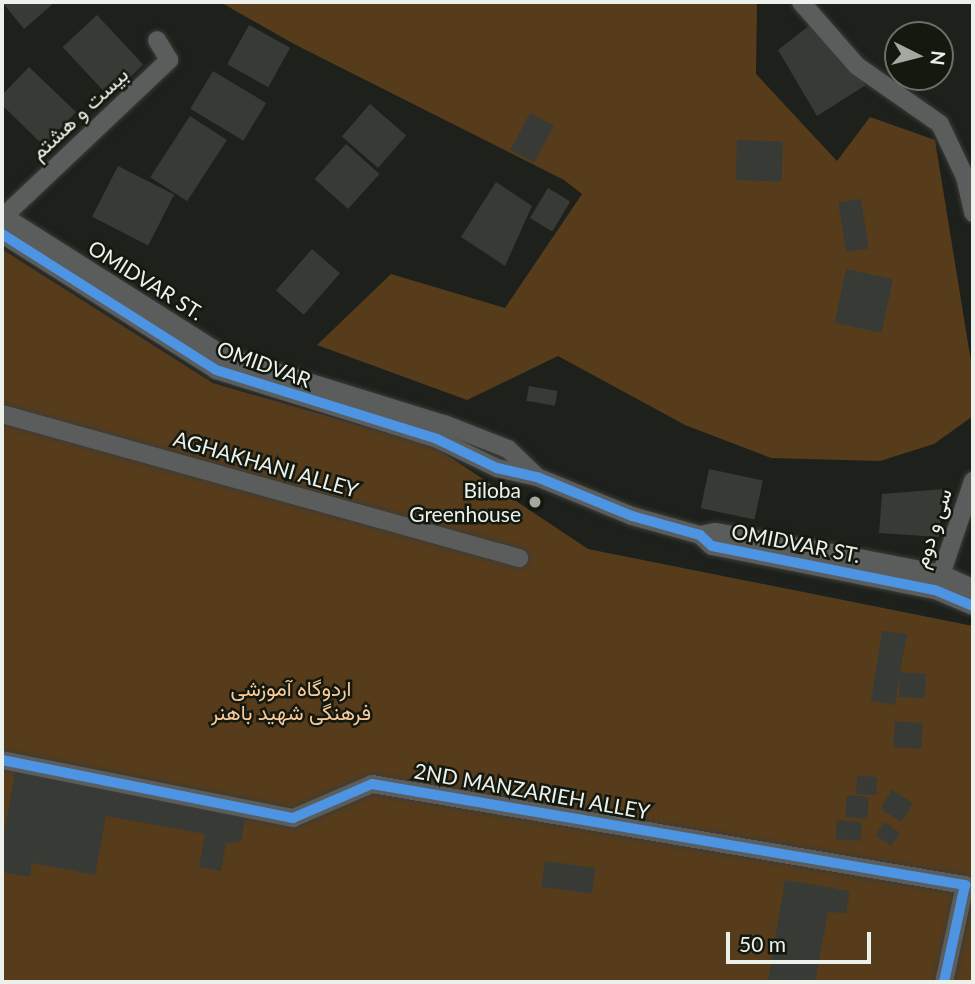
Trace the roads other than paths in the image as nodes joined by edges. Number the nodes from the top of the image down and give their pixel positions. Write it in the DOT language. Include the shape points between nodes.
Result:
graph roads {
  1 [pos="801,2"];
  2 [pos="157,40"];
  3 [pos="969,177"];
  4 [pos="973,213"];
  5 [pos="2,221"];
  6 [pos="119,299"];
  7 [pos="2,414"];
  8 [pos="537,477"];
  9 [pos="973,481"];
  10 [pos="519,558"];
  11 [pos="938,582"];
  12 [pos="973,588"];
  13 [pos="973,606"];
  14 [pos="2,760"];
  15 [pos="944,982"];
  1 -- 3 [label="street" via="857,66 940,124"];
  2 -- 5 [label="street, بیست و هشتم" via="169,60"];
  3 -- 4 [label="street"];
  5 -- 6 [label="street, OMIDVAR ST."];
  6 -- 8 [label="street, OMIDVAR" via="220,363 437,439 497,468"];
  7 -- 10 [label="street, AGHAKHANI ALLEY"];
  8 -- 11 [label="street, OMIDVAR ST." via="632,516 700,536 716,532"];
  9 -- 11 [label="street, سی و دوم"];
  11 -- 12 [label="street, OMIDVAR ST."];
  11 -- 13 [label="street, OMIDVAR ST."];
  14 -- 15 [label="street, 2ND MANZARIEH ALLEY" via="293,818 372,784 965,885"];
}
